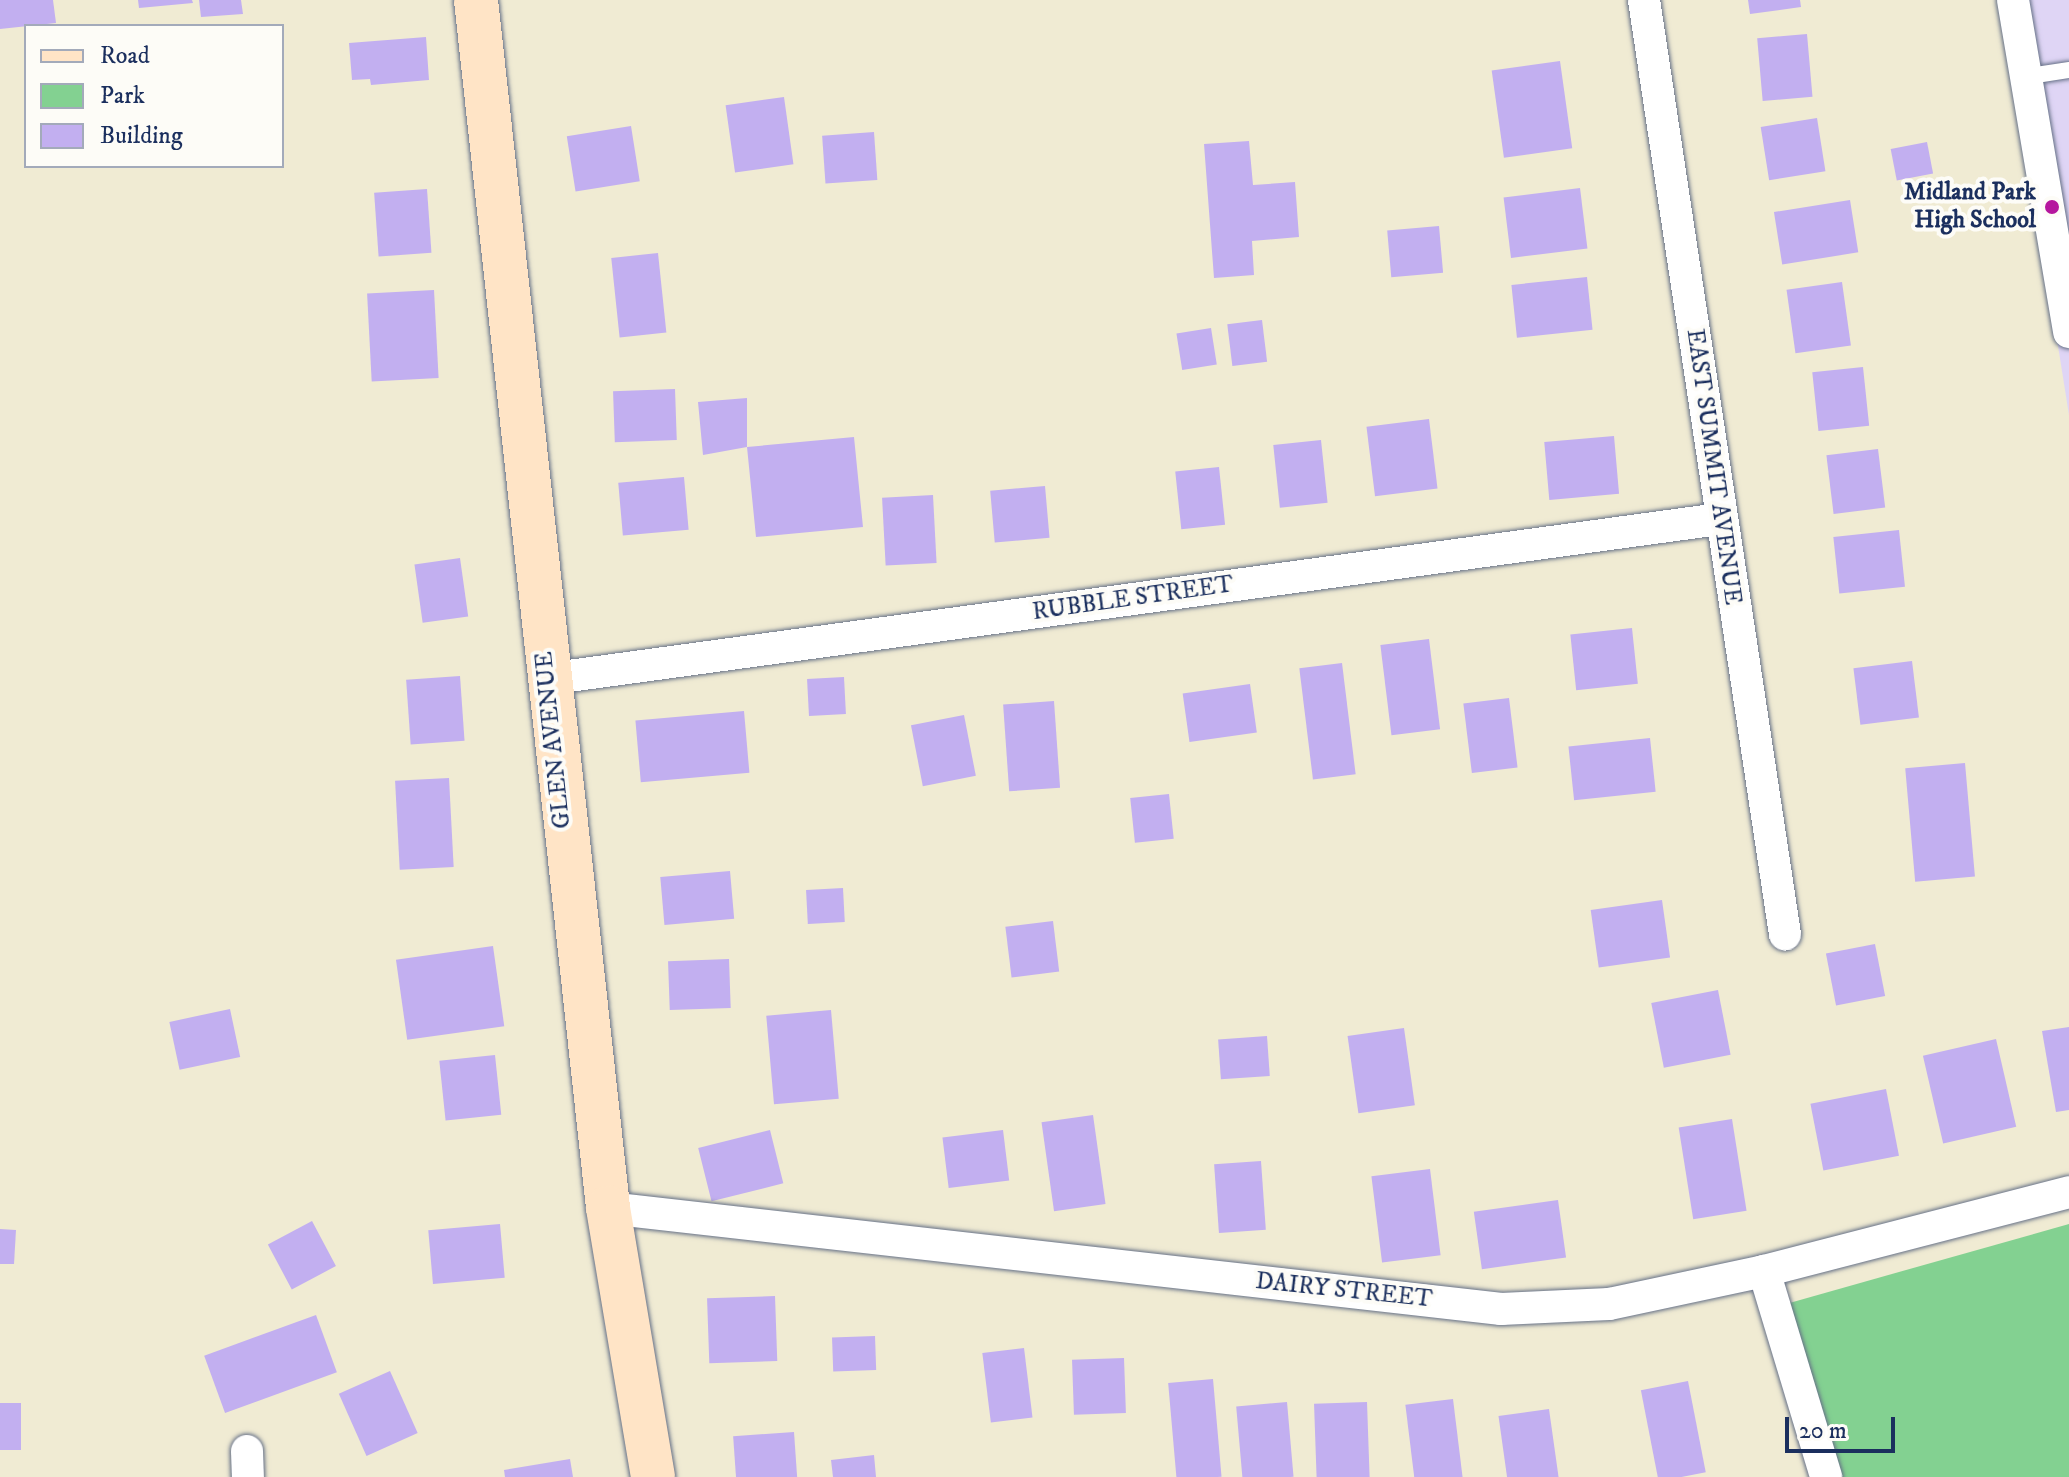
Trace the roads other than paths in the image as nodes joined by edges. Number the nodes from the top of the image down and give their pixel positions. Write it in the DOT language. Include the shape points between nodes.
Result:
graph roads {
  1 [pos="476,0"];
  2 [pos="1644,0"];
  3 [pos="2013,0"];
  4 [pos="2069,70"];
  5 [pos="2023,77"];
  6 [pos="2069,332"];
  7 [pos="1719,519"];
  8 [pos="547,679"];
  9 [pos="1785,934"];
  10 [pos="2069,1192"];
  11 [pos="608,1208"];
  12 [pos="1764,1271"];
  13 [pos="653,1477"];
  14 [pos="1826,1477"];
  1 -- 8 [label="street, GLEN AVENUE"];
  2 -- 7 [label="street, EAST SUMMIT AVENUE"];
  3 -- 5 [label="street"];
  4 -- 5 [label="lane"];
  5 -- 6 [label="street"];
  7 -- 8 [label="street, RUBBLE STREET"];
  7 -- 9 [label="street, EAST SUMMIT AVENUE"];
  8 -- 11 [label="street, GLEN AVENUE"];
  10 -- 12 [label="street, DAIRY STREET"];
  11 -- 12 [label="street, DAIRY STREET" via="1501,1309 1609,1304"];
  11 -- 13 [label="street, GLEN AVENUE"];
  12 -- 14 [label="street"];
}
